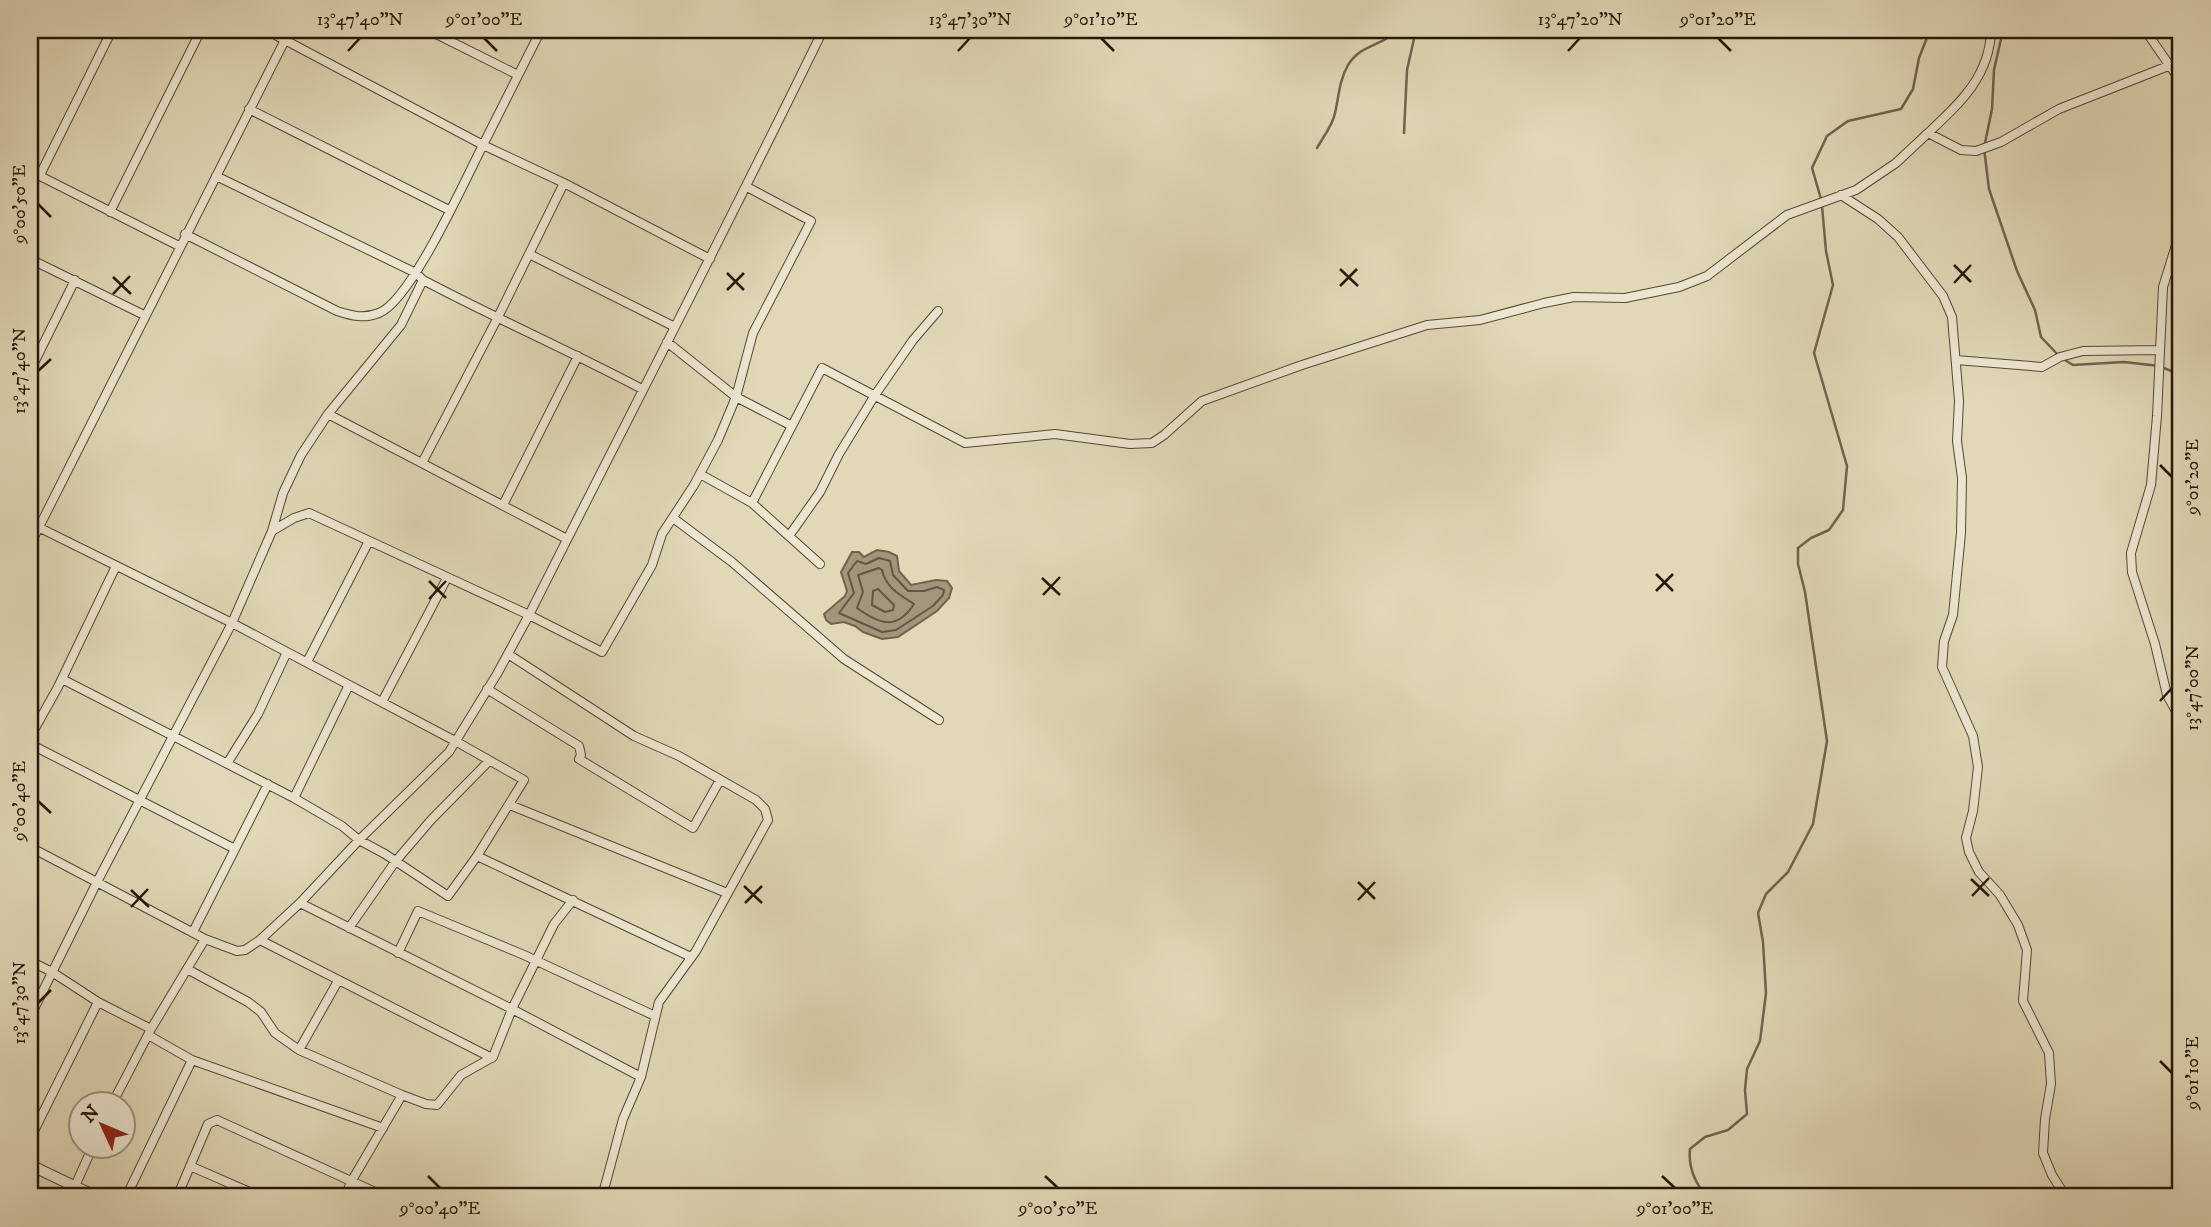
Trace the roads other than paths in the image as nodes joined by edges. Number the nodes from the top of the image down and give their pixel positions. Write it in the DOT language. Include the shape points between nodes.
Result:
graph roads {
  1 [pos="112,30"];
  2 [pos="201,30"];
  3 [pos="266,30"];
  4 [pos="290,30"];
  5 [pos="428,30"];
  6 [pos="453,30"];
  7 [pos="541,30"];
  8 [pos="823,30"];
  9 [pos="1992,30"];
  10 [pos="2145,30"];
  11 [pos="285,40"];
  12 [pos="448,40"];
  13 [pos="2181,61"];
  14 [pos="2171,67"];
  15 [pos="518,75"];
  16 [pos="2181,82"];
  17 [pos="250,109"];
  18 [pos="1928,133"];
  19 [pos="483,145"];
  20 [pos="30,171"];
  21 [pos="40,175"];
  22 [pos="216,176"];
  23 [pos="564,183"];
  24 [pos="747,187"];
  25 [pos="1841,195"];
  26 [pos="449,210"];
  27 [pos="110,212"];
  28 [pos="2181,229"];
  29 [pos="185,234"];
  30 [pos="179,246"];
  31 [pos="529,254"];
  32 [pos="30,258"];
  33 [pos="710,259"];
  34 [pos="416,273"];
  35 [pos="75,280"];
  36 [pos="423,280"];
  37 [pos="938,311"];
  38 [pos="144,315"];
  39 [pos="497,319"];
  40 [pos="675,327"];
  41 [pos="667,342"];
  42 [pos="2160,349"];
  43 [pos="33,356"];
  44 [pos="578,356"];
  45 [pos="1956,359"];
  46 [pos="30,371"];
  47 [pos="642,389"];
  48 [pos="875,395"];
  49 [pos="736,397"];
  50 [pos="328,414"];
  51 [pos="792,426"];
  52 [pos="422,463"];
  53 [pos="700,474"];
  54 [pos="752,503"];
  55 [pos="503,505"];
  56 [pos="673,518"];
  57 [pos="30,523"];
  58 [pos="39,528"];
  59 [pos="272,531"];
  60 [pos="789,536"];
  61 [pos="568,539"];
  62 [pos="369,541"];
  63 [pos="30,545"];
  64 [pos="820,564"];
  65 [pos="116,566"];
  66 [pos="447,578"];
  67 [pos="529,615"];
  68 [pos="232,623"];
  69 [pos="287,652"];
  70 [pos="508,654"];
  71 [pos="307,662"];
  72 [pos="62,679"];
  73 [pos="349,685"];
  74 [pos="487,689"];
  75 [pos="382,702"];
  76 [pos="939,720"];
  77 [pos="2181,720"];
  78 [pos="174,735"];
  79 [pos="30,737"];
  80 [pos="457,742"];
  81 [pos="30,744"];
  82 [pos="489,761"];
  83 [pos="228,762"];
  84 [pos="720,780"];
  85 [pos="268,784"];
  86 [pos="294,798"];
  87 [pos="141,800"];
  88 [pos="510,805"];
  89 [pos="359,840"];
  90 [pos="30,847"];
  91 [pos="235,849"];
  92 [pos="477,856"];
  93 [pos="395,862"];
  94 [pos="97,882"];
  95 [pos="727,893"];
  96 [pos="573,900"];
  97 [pos="300,902"];
  98 [pos="349,928"];
  99 [pos="193,932"];
  100 [pos="205,939"];
  101 [pos="260,940"];
  102 [pos="398,953"];
  103 [pos="691,957"];
  104 [pos="536,960"];
  105 [pos="30,961"];
  106 [pos="187,969"];
  107 [pos="52,972"];
  108 [pos="338,981"];
  109 [pos="98,1002"];
  110 [pos="512,1009"];
  111 [pos="655,1016"];
  112 [pos="30,1017"];
  113 [pos="149,1032"];
  114 [pos="299,1050"];
  115 [pos="492,1058"];
  116 [pos="192,1059"];
  117 [pos="641,1077"];
  118 [pos="119,1090"];
  119 [pos="402,1095"];
  120 [pos="383,1128"];
  121 [pos="30,1139"];
  122 [pos="87,1160"];
  123 [pos="30,1165"];
  124 [pos="190,1166"];
  125 [pos="351,1182"];
  126 [pos="75,1186"];
  127 [pos="97,1197"];
  128 [pos="126,1197"];
  129 [pos="177,1197"];
  130 [pos="261,1197"];
  131 [pos="345,1197"];
  132 [pos="386,1197"];
  133 [pos="602,1197"];
  134 [pos="2066,1197"];
  1 -- 21 [label="street"];
  2 -- 27 [label="street"];
  3 -- 11 [label="street"];
  4 -- 11 [label="street"];
  5 -- 12 [label="street"];
  6 -- 12 [label="street"];
  7 -- 15 [label="street"];
  8 -- 24 [label="street"];
  9 -- 18 [label="street" via="1985,66 1968,94"];
  10 -- 14 [label="street"];
  11 -- 17 [label="street"];
  11 -- 19 [label="street"];
  12 -- 15 [label="street"];
  13 -- 14 [label="street"];
  14 -- 16 [label="street"];
  14 -- 18 [label="street" via="2059,109 1976,151 1961,150"];
  15 -- 19 [label="street"];
  17 -- 22 [label="street"];
  17 -- 26 [label="street"];
  18 -- 25 [label="street" via="1896,163"];
  19 -- 23 [label="street"];
  19 -- 26 [label="street"];
  20 -- 21 [label="street"];
  21 -- 27 [label="street"];
  22 -- 29 [label="street"];
  22 -- 34 [label="street"];
  23 -- 31 [label="street"];
  23 -- 33 [label="street"];
  24 -- 33 [label="street"];
  24 -- 49 [label="street" via="811,221 753,333"];
  25 -- 45 [label="street" via="1898,237 1943,296 1952,317"];
  25 -- 48 [label="street" via="1787,215 1707,276 1679,287 1625,298 1574,297 1480,320 1427,325 1202,401 1152,443 1055,434 965,443"];
  26 -- 34 [label="street"];
  27 -- 30 [label="street"];
  28 -- 42 [label="street" via="2163,287"];
  29 -- 30 [label="street"];
  29 -- 34 [label="street" via="358,318 381,313 400,298"];
  30 -- 38 [label="street"];
  31 -- 39 [label="street"];
  31 -- 40 [label="street"];
  32 -- 35 [label="street"];
  33 -- 40 [label="street"];
  34 -- 36 [label="street"];
  35 -- 38 [label="street"];
  35 -- 43 [label="street"];
  36 -- 39 [label="street"];
  36 -- 50 [label="street" via="401,325"];
  37 -- 48 [label="street"];
  38 -- 58 [label="street"];
  39 -- 44 [label="street"];
  39 -- 52 [label="street"];
  40 -- 41 [label="street"];
  41 -- 47 [label="street"];
  41 -- 49 [label="street"];
  42 -- 45 [label="street" via="2083,351 2042,367"];
  42 -- 77 [label="street" via="2151,485 2131,562 2167,695"];
  43 -- 46 [label="street"];
  44 -- 47 [label="street"];
  44 -- 55 [label="street"];
  45 -- 134 [label="street" via="1961,533 1953,615 1942,667 1973,736 1978,767 1966,838 1969,852 2018,925 2027,950 2023,1001 2049,1053 2051,1084 2043,1153"];
  47 -- 61 [label="street"];
  48 -- 51 [label="street" via="822,368"];
  48 -- 60 [label="street" via="820,492"];
  49 -- 51 [label="street"];
  49 -- 53 [label="street"];
  50 -- 52 [label="street"];
  50 -- 59 [label="street" via="301,455"];
  51 -- 54 [label="street"];
  52 -- 55 [label="street"];
  53 -- 54 [label="street"];
  53 -- 56 [label="street"];
  54 -- 60 [label="street"];
  55 -- 61 [label="street"];
  56 -- 67 [label="street" via="602,652"];
  56 -- 76 [label="street" via="732,562 844,659"];
  57 -- 58 [label="street"];
  58 -- 63 [label="street"];
  58 -- 65 [label="street"];
  59 -- 62 [label="street" via="309,513"];
  59 -- 68 [label="street"];
  60 -- 64 [label="street"];
  61 -- 67 [label="street"];
  62 -- 66 [label="street"];
  62 -- 71 [label="street"];
  65 -- 68 [label="street"];
  65 -- 72 [label="street"];
  66 -- 67 [label="street"];
  66 -- 75 [label="street"];
  67 -- 70 [label="street"];
  68 -- 69 [label="street"];
  68 -- 78 [label="street"];
  69 -- 71 [label="street"];
  69 -- 83 [label="street" via="258,714"];
  70 -- 74 [label="street"];
  70 -- 84 [label="street" via="623,730"];
  71 -- 73 [label="street"];
  72 -- 78 [label="street"];
  72 -- 79 [label="street"];
  73 -- 75 [label="street"];
  73 -- 86 [label="street"];
  74 -- 80 [label="street"];
  74 -- 84 [label="street" via="574,743 581,751 579,759 693,828"];
  75 -- 80 [label="street"];
  78 -- 83 [label="street"];
  78 -- 87 [label="street"];
  80 -- 82 [label="street"];
  80 -- 89 [label="street"];
  81 -- 87 [label="street"];
  82 -- 88 [label="street" via="524,780"];
  82 -- 93 [label="street"];
  83 -- 85 [label="street"];
  84 -- 95 [label="street" via="756,800 768,820"];
  85 -- 86 [label="street"];
  85 -- 91 [label="street"];
  86 -- 89 [label="street"];
  87 -- 91 [label="street"];
  87 -- 94 [label="street"];
  88 -- 92 [label="street"];
  88 -- 95 [label="street"];
  89 -- 93 [label="street"];
  89 -- 97 [label="street"];
  90 -- 94 [label="street"];
  91 -- 99 [label="street"];
  92 -- 93 [label="street" via="447,896"];
  92 -- 96 [label="street"];
  93 -- 98 [label="street"];
  94 -- 99 [label="street"];
  94 -- 107 [label="street"];
  95 -- 103 [label="street"];
  96 -- 103 [label="street"];
  96 -- 104 [label="street" via="554,923"];
  97 -- 98 [label="street"];
  97 -- 101 [label="street"];
  98 -- 102 [label="street"];
  99 -- 100 [label="street"];
  100 -- 101 [label="street" via="241,952"];
  100 -- 106 [label="street"];
  101 -- 108 [label="street"];
  102 -- 104 [label="street" via="418,911"];
  102 -- 110 [label="street"];
  103 -- 111 [label="street" via="664,993"];
  104 -- 110 [label="street"];
  104 -- 111 [label="street"];
  105 -- 107 [label="street"];
  106 -- 113 [label="street"];
  106 -- 114 [label="street" via="248,1002 275,1033"];
  107 -- 109 [label="street"];
  107 -- 112 [label="street"];
  108 -- 114 [label="street"];
  108 -- 115 [label="street"];
  109 -- 113 [label="street"];
  109 -- 121 [label="street"];
  110 -- 115 [label="street"];
  110 -- 117 [label="street"];
  111 -- 117 [label="street"];
  113 -- 116 [label="street"];
  113 -- 118 [label="street"];
  114 -- 119 [label="street"];
  115 -- 119 [label="street" via="461,1075 437,1105"];
  116 -- 120 [label="street"];
  116 -- 128 [label="street"];
  117 -- 133 [label="street" via="623,1119"];
  119 -- 120 [label="street"];
  120 -- 125 [label="street"];
  122 -- 126 [label="street"];
  123 -- 126 [label="street"];
  124 -- 125 [label="street" via="208,1124 217,1120"];
  124 -- 129 [label="street"];
  124 -- 130 [label="street"];
  125 -- 131 [label="street"];
  125 -- 132 [label="street"];
  126 -- 127 [label="street"];
}
